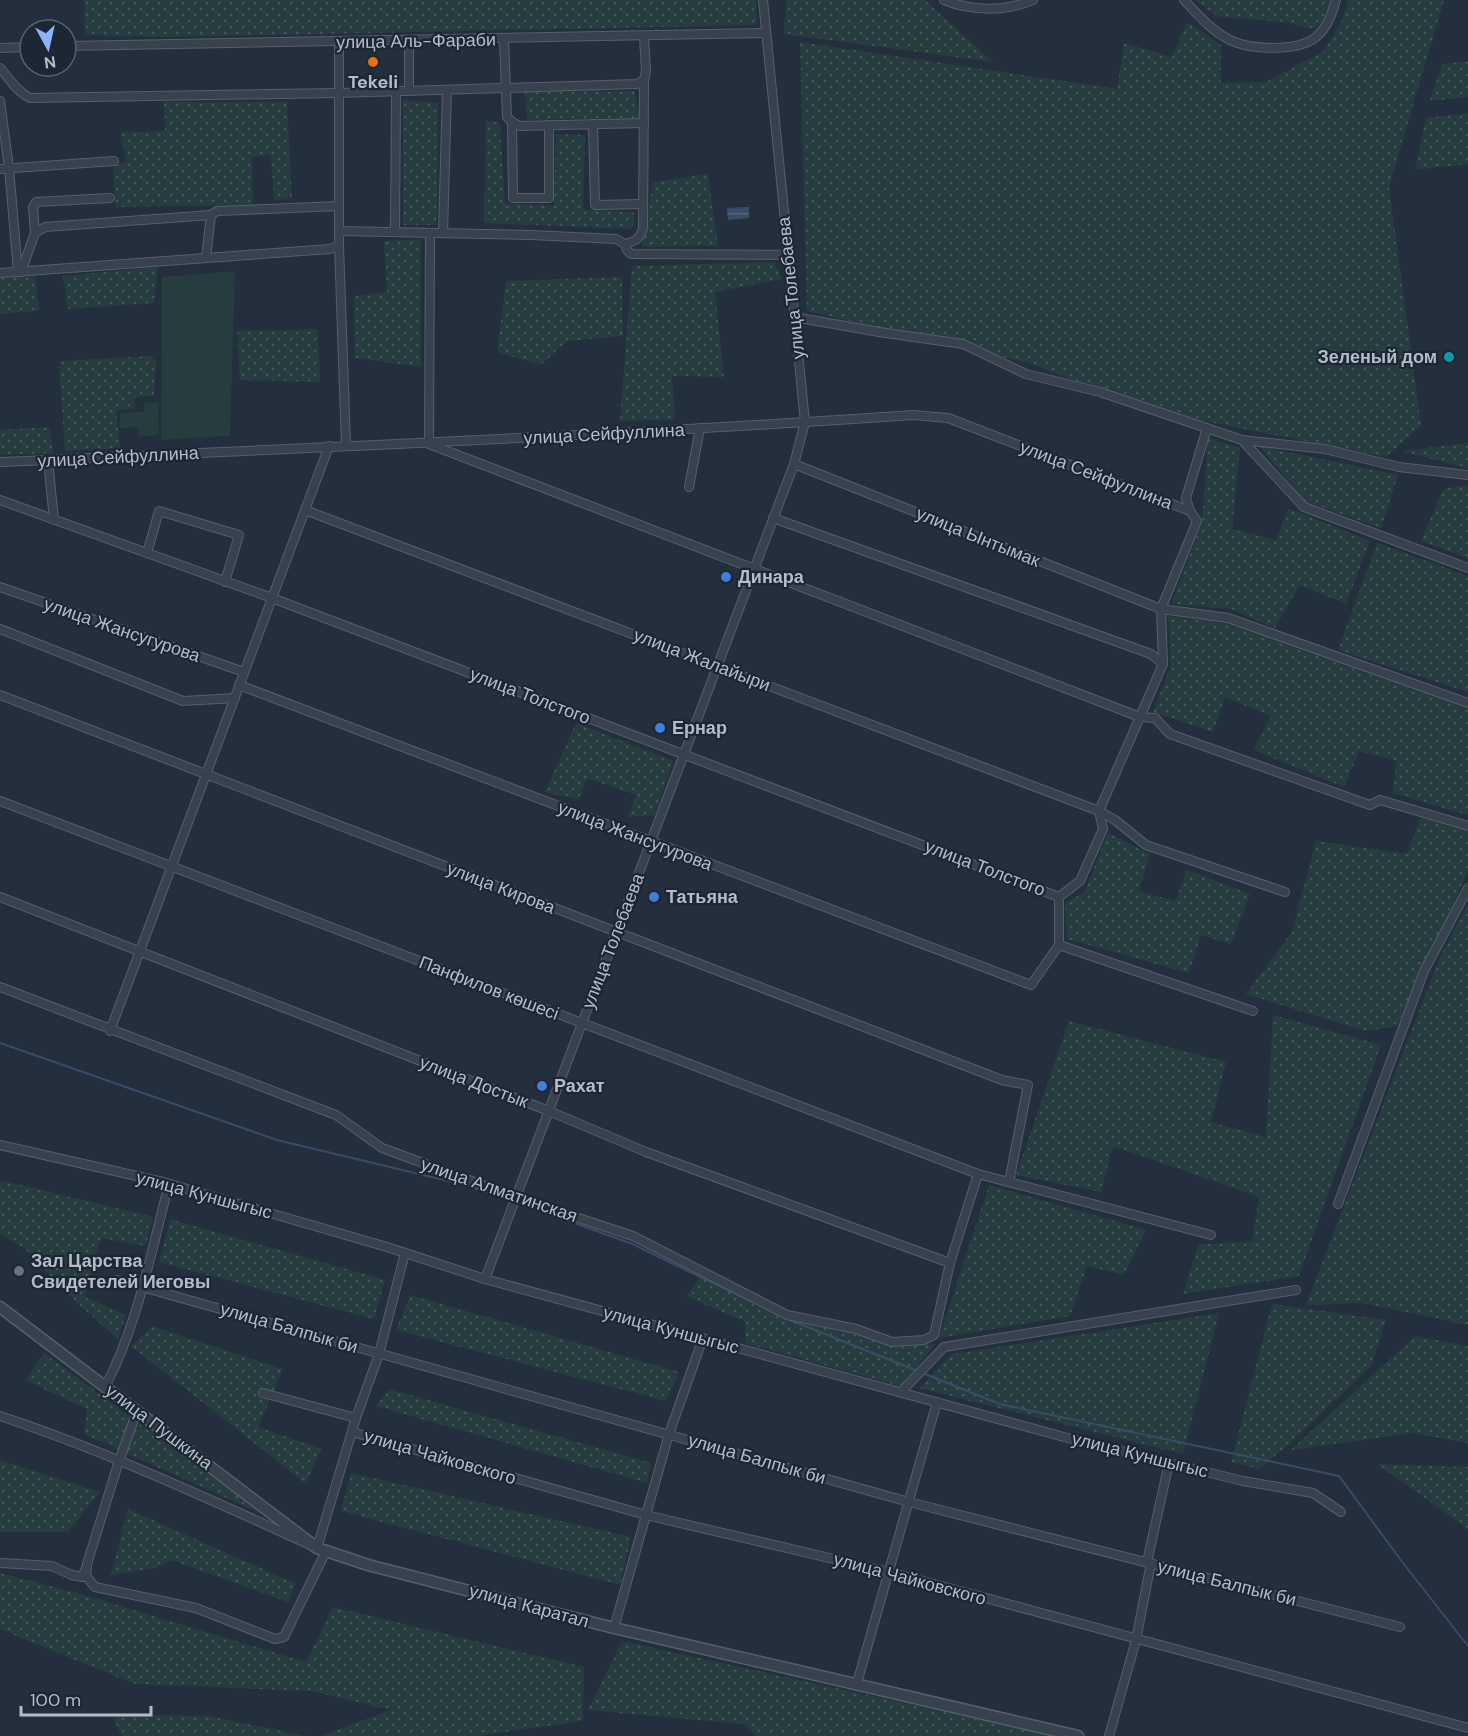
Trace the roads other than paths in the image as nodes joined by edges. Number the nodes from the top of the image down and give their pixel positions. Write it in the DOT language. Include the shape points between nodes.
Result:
graph roads {
  1 [pos="763,0"];
  2 [pos="944,0"];
  3 [pos="1033,0"];
  4 [pos="1185,0"];
  5 [pos="1336,0"];
  6 [pos="766,33"];
  7 [pos="644,37"];
  8 [pos="504,39"];
  9 [pos="409,41"];
  10 [pos="339,42"];
  11 [pos="78,46"];
  12 [pos="18,47"];
  13 [pos="0,48"];
  14 [pos="0,68"];
  15 [pos="644,80"];
  16 [pos="506,88"];
  17 [pos="447,90"];
  18 [pos="409,91"];
  19 [pos="396,92"];
  20 [pos="339,93"];
  21 [pos="0,101"];
  22 [pos="512,122"];
  23 [pos="644,123"];
  24 [pos="593,124"];
  25 [pos="549,125"];
  26 [pos="114,161"];
  27 [pos="5,169"];
  28 [pos="110,198"];
  29 [pos="643,204"];
  30 [pos="339,206"];
  31 [pos="211,215"];
  32 [pos="339,231"];
  33 [pos="395,232"];
  34 [pos="35,233"];
  35 [pos="430,233"];
  36 [pos="443,233"];
  37 [pos="625,244"];
  38 [pos="339,245"];
  39 [pos="788,255"];
  40 [pos="206,258"];
  41 [pos="20,272"];
  42 [pos="0,273"];
  43 [pos="794,317"];
  44 [pos="805,422"];
  45 [pos="700,428"];
  46 [pos="1207,428"];
  47 [pos="1242,440"];
  48 [pos="429,444"];
  49 [pos="329,446"];
  50 [pos="346,446"];
  51 [pos="48,460"];
  52 [pos="0,462"];
  53 [pos="794,464"];
  54 [pos="1468,475"];
  55 [pos="689,487"];
  56 [pos="0,500"];
  57 [pos="305,510"];
  58 [pos="1190,511"];
  59 [pos="773,518"];
  60 [pos="54,520"];
  61 [pos="147,553"];
  62 [pos="1468,568"];
  63 [pos="754,569"];
  64 [pos="225,582"];
  65 [pos="0,587"];
  66 [pos="272,598"];
  67 [pos="1161,609"];
  68 [pos="0,629"];
  69 [pos="1163,664"];
  70 [pos="717,665"];
  71 [pos="244,672"];
  72 [pos="239,685"];
  73 [pos="0,694"];
  74 [pos="235,698"];
  75 [pos="1468,703"];
  76 [pos="1140,717"];
  77 [pos="684,754"];
  78 [pos="206,775"];
  79 [pos="0,801"];
  80 [pos="1099,811"];
  81 [pos="1468,825"];
  82 [pos="650,842"];
  83 [pos="171,867"];
  84 [pos="1468,888"];
  85 [pos="1286,892"];
  86 [pos="0,897"];
  87 [pos="1059,897"];
  88 [pos="616,932"];
  89 [pos="1059,945"];
  90 [pos="140,951"];
  91 [pos="0,987"];
  92 [pos="1253,1011"];
  93 [pos="581,1023"];
  94 [pos="110,1031"];
  95 [pos="549,1112"];
  96 [pos="0,1145"];
  97 [pos="978,1174"];
  98 [pos="1009,1182"];
  99 [pos="169,1184"];
  100 [pos="515,1197"];
  101 [pos="1338,1204"];
  102 [pos="1211,1235"];
  103 [pos="405,1253"];
  104 [pos="950,1263"];
  105 [pos="485,1279"];
  106 [pos="117,1280"];
  107 [pos="142,1287"];
  108 [pos="1296,1290"];
  109 [pos="0,1307"];
  110 [pos="703,1338"];
  111 [pos="379,1354"];
  112 [pos="105,1387"];
  113 [pos="901,1392"];
  114 [pos="263,1393"];
  115 [pos="937,1402"];
  116 [pos="138,1411"];
  117 [pos="0,1416"];
  118 [pos="356,1418"];
  119 [pos="352,1432"];
  120 [pos="669,1434"];
  121 [pos="119,1461"];
  122 [pos="1169,1462"];
  123 [pos="909,1502"];
  124 [pos="1341,1512"];
  125 [pos="646,1515"];
  126 [pos="321,1549"];
  127 [pos="0,1563"];
  128 [pos="1149,1563"];
  129 [pos="87,1564"];
  130 [pos="889,1572"];
  131 [pos="1400,1627"];
  132 [pos="614,1628"];
  133 [pos="1136,1640"];
  134 [pos="857,1683"];
  135 [pos="1468,1728"];
  136 [pos="1078,1736"];
  137 [pos="1109,1736"];
  1 -- 6 [label="street, улица Толебаева"];
  2 -- 3 [label="street" via="989,9"];
  4 -- 5 [label="street" via="1209,26 1231,41 1261,47 1292,47 1316,37 1330,19"];
  6 -- 7 [label="street, улица Аль-Фараби"];
  6 -- 39 [label="street, улица Толебаева"];
  7 -- 8 [label="street, улица Аль-Фараби"];
  7 -- 15 [label="street"];
  8 -- 9 [label="street, улица Аль-Фараби"];
  8 -- 16 [label="street"];
  9 -- 10 [label="street, улица Аль-Фараби"];
  9 -- 18 [label="street"];
  10 -- 11 [label="street, улица Аль-Фараби"];
  10 -- 20 [label="street"];
  12 -- 13 [label="street"];
  14 -- 20 [label="street" via="14,87 30,98"];
  15 -- 16 [label="street" via="637,84"];
  15 -- 23 [label="street"];
  16 -- 17 [label="street"];
  16 -- 22 [label="street" via="507,117"];
  17 -- 18 [label="street"];
  17 -- 36 [label="street"];
  18 -- 19 [label="street"];
  19 -- 20 [label="street"];
  19 -- 33 [label="street"];
  20 -- 30 [label="street"];
  21 -- 27 [label="street"];
  22 -- 25 [label="street" via="520,126"];
  22 -- 25 [label="street" via="513,198 549,198"];
  23 -- 24 [label="street"];
  23 -- 29 [label="street"];
  24 -- 25 [label="street"];
  24 -- 29 [label="street" via="595,205"];
  26 -- 27 [label="street"];
  27 -- 41 [label="street"];
  28 -- 34 [label="street" via="36,201"];
  29 -- 37 [label="street" via="640,237"];
  30 -- 31 [label="street" via="217,211"];
  30 -- 32 [label="street"];
  31 -- 34 [label="street" via="45,227"];
  31 -- 40 [label="street"];
  32 -- 33 [label="street"];
  32 -- 38 [label="street"];
  33 -- 35 [label="street"];
  34 -- 41 [label="street"];
  35 -- 36 [label="street"];
  35 -- 48 [label="street"];
  36 -- 37 [label="street" via="616,239"];
  37 -- 39 [label="street" via="631,254"];
  38 -- 40 [label="street" via="330,249"];
  38 -- 50 [label="street"];
  39 -- 43 [label="street, улица Толебаева"];
  40 -- 41 [label="street"];
  41 -- 42 [label="street"];
  43 -- 44 [label="street, улица Толебаева"];
  43 -- 46 [label="street" via="963,344 1026,374 1100,392"];
  44 -- 45 [label="street, улица Сейфуллина"];
  44 -- 53 [label="street, улица Толебаева"];
  44 -- 58 [label="street, улица Сейфуллина" via="913,415 948,418"];
  45 -- 48 [label="street, улица Сейфуллина"];
  45 -- 55 [label="street"];
  46 -- 47 [label="street"];
  46 -- 58 [label="street" via="1186,498"];
  47 -- 54 [label="street" via="1325,449 1400,467"];
  47 -- 62 [label="street" via="1304,507"];
  48 -- 50 [label="street, улица Сейфуллина"];
  48 -- 63 [label="street"];
  49 -- 50 [label="street, улица Сейфуллина"];
  49 -- 51 [label="street, улица Сейфуллина"];
  49 -- 57 [label="street"];
  51 -- 52 [label="street, улица Сейфуллина"];
  51 -- 60 [label="street"];
  53 -- 59 [label="street, улица Толебаева"];
  53 -- 67 [label="street, улица Ынтымак"];
  56 -- 60 [label="street, улица Толстого"];
  57 -- 66 [label="street"];
  57 -- 70 [label="street, улица Жалайыри"];
  58 -- 67 [label="street" via="1197,521"];
  59 -- 63 [label="street, улица Толебаева"];
  59 -- 69 [label="street" via="1151,654"];
  60 -- 61 [label="street, улица Толстого"];
  61 -- 64 [label="street, улица Толстого"];
  61 -- 64 [label="street" via="159,511 239,535"];
  63 -- 70 [label="street, улица Толебаева"];
  63 -- 76 [label="street"];
  64 -- 66 [label="street, улица Толстого"];
  65 -- 71 [label="street, улица Жансугурова"];
  66 -- 71 [label="street"];
  66 -- 77 [label="street, улица Толстого"];
  67 -- 69 [label="street"];
  67 -- 75 [label="street, улица Ынтымак" via="1228,618"];
  68 -- 74 [label="street" via="183,701"];
  69 -- 76 [label="street"];
  70 -- 77 [label="street, улица Толебаева"];
  70 -- 80 [label="street, улица Жалайыри"];
  71 -- 72 [label="street"];
  72 -- 74 [label="street"];
  72 -- 82 [label="street, улица Жансугурова"];
  73 -- 78 [label="street, улица Кирова"];
  74 -- 78 [label="street"];
  76 -- 80 [label="street"];
  76 -- 81 [label="street" via="1155,718 1170,734 1370,805 1380,800"];
  77 -- 82 [label="street, улица Толебаева"];
  77 -- 87 [label="street, улица Толстого"];
  78 -- 83 [label="street"];
  78 -- 88 [label="street, улица Кирова"];
  79 -- 83 [label="street, Панфилов көшесі"];
  80 -- 85 [label="street, улица Жалайыри" via="1146,845"];
  80 -- 87 [label="street" via="1103,829 1080,881"];
  82 -- 88 [label="street, улица Толебаева"];
  82 -- 89 [label="street, улица Жансугурова" via="1032,985"];
  83 -- 90 [label="street"];
  83 -- 93 [label="street, Панфилов көшесі"];
  84 -- 101 [label="street" via="1424,971"];
  86 -- 90 [label="street, улица Достык"];
  87 -- 89 [label="street"];
  88 -- 93 [label="street, улица Толебаева"];
  88 -- 98 [label="street, улица Кирова" via="1002,1080 1028,1085"];
  89 -- 92 [label="street"];
  90 -- 94 [label="street"];
  90 -- 95 [label="street, улица Достык"];
  91 -- 94 [label="street, улица Алматинская"];
  93 -- 95 [label="street, улица Толебаева"];
  93 -- 97 [label="street, Панфилов көшесі"];
  94 -- 100 [label="street, улица Алматинская" via="336,1115 382,1148"];
  95 -- 100 [label="street, улица Толебаева"];
  95 -- 104 [label="street, улица Достык"];
  96 -- 99 [label="street, улица Куншыгыс"];
  97 -- 98 [label="street, Панфилов көшесі"];
  97 -- 104 [label="street"];
  98 -- 102 [label="street, Панфилов көшесі"];
  99 -- 103 [label="street, улица Куншыгыс"];
  99 -- 107 [label="street"];
  100 -- 104 [label="street, улица Алматинская" via="633,1236 786,1315 856,1329 892,1342 924,1340 934,1335"];
  100 -- 105 [label="street, улица Толебаева"];
  103 -- 105 [label="street, улица Куншыгыс"];
  103 -- 111 [label="street"];
  105 -- 110 [label="street, улица Куншыгыс"];
  106 -- 107 [label="street, улица Балпык би"];
  107 -- 111 [label="street, улица Балпык би"];
  107 -- 112 [label="street" via="119,1361"];
  108 -- 113 [label="street" via="944,1347"];
  109 -- 112 [label="street, улица Пушкина"];
  110 -- 113 [label="street, улица Куншыгыс"];
  110 -- 120 [label="street"];
  111 -- 118 [label="street"];
  111 -- 120 [label="street, улица Балпык би"];
  112 -- 116 [label="street, улица Пушкина"];
  113 -- 115 [label="street, улица Куншыгыс"];
  114 -- 118 [label="street"];
  115 -- 122 [label="street, улица Куншыгыс"];
  115 -- 123 [label="street"];
  116 -- 121 [label="street"];
  116 -- 126 [label="street, улица Пушкина"];
  117 -- 121 [label="street, улица Каратал"];
  118 -- 119 [label="street"];
  119 -- 125 [label="street, улица Чайковского"];
  119 -- 126 [label="street"];
  120 -- 123 [label="street, улица Балпык би"];
  120 -- 125 [label="street"];
  121 -- 126 [label="street, улица Каратал"];
  121 -- 129 [label="street"];
  122 -- 124 [label="street, улица Куншыгыс" via="1243,1481 1313,1493"];
  122 -- 128 [label="street"];
  123 -- 128 [label="street, улица Балпык би"];
  123 -- 130 [label="street"];
  125 -- 130 [label="street, улица Чайковского"];
  125 -- 132 [label="street"];
  126 -- 129 [label="street" via="284,1637 275,1639 196,1608 95,1587 86,1576"];
  126 -- 132 [label="street, улица Каратал"];
  127 -- 129 [label="street" via="52,1566 82,1577"];
  128 -- 131 [label="street, улица Балпык би"];
  128 -- 133 [label="street"];
  130 -- 133 [label="street, улица Чайковского"];
  130 -- 134 [label="street"];
  132 -- 134 [label="street, улица Каратал"];
  133 -- 135 [label="street, улица Чайковского"];
  133 -- 137 [label="street"];
  134 -- 136 [label="street, улица Каратал"];
}
